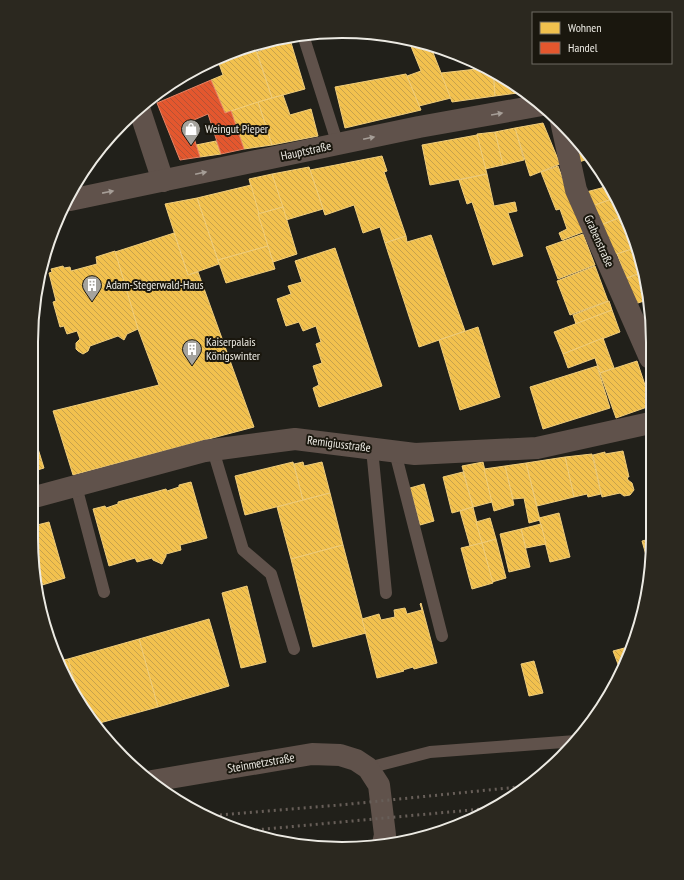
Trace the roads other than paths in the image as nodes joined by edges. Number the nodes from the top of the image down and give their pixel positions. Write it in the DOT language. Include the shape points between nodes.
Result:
graph roads {
  1 [pos="305,41"];
  2 [pos="535,107"];
  3 [pos="141,114"];
  4 [pos="564,134"];
  5 [pos="338,145"];
  6 [pos="163,181"];
  7 [pos="74,199"];
  8 [pos="646,349"];
  9 [pos="646,424"];
  10 [pos="372,449"];
  11 [pos="213,450"];
  12 [pos="395,452"];
  13 [pos="76,486"];
  14 [pos="38,496"];
  15 [pos="104,592"];
  16 [pos="386,593"];
  17 [pos="442,636"];
  18 [pos="294,648"];
  19 [pos="568,742"];
  20 [pos="368,768"];
  21 [pos="158,780"];
  22 [pos="384,839"];
  1 -- 5 [label="lane"];
  5 -- 2 [label="street, Hauptstraße, one-way" via="419,127"];
  3 -- 6 [label="street"];
  4 -- 8 [label="street, Grabenstraße" via="576,190"];
  6 -- 5 [label="street, Hauptstraße, one-way"];
  7 -- 6 [label="street, Hauptstraße, one-way"];
  9 -- 12 [label="street, Remigiusstraße" via="536,448 415,454"];
  10 -- 11 [label="street, Remigiusstraße" via="295,439"];
  10 -- 12 [label="street, Remigiusstraße"];
  10 -- 16 [label="lane"];
  11 -- 13 [label="street, Remigiusstraße"];
  11 -- 18 [label="lane" via="243,550 272,574"];
  12 -- 17 [label="lane"];
  13 -- 14 [label="street, Remigiusstraße"];
  13 -- 15 [label="lane"];
  19 -- 20 [label="lane" via="430,752"];
  20 -- 21 [label="street, Steinmetzstraße" via="356,760 340,755 312,754"];
  20 -- 22 [label="street" via="379,785"];
}
